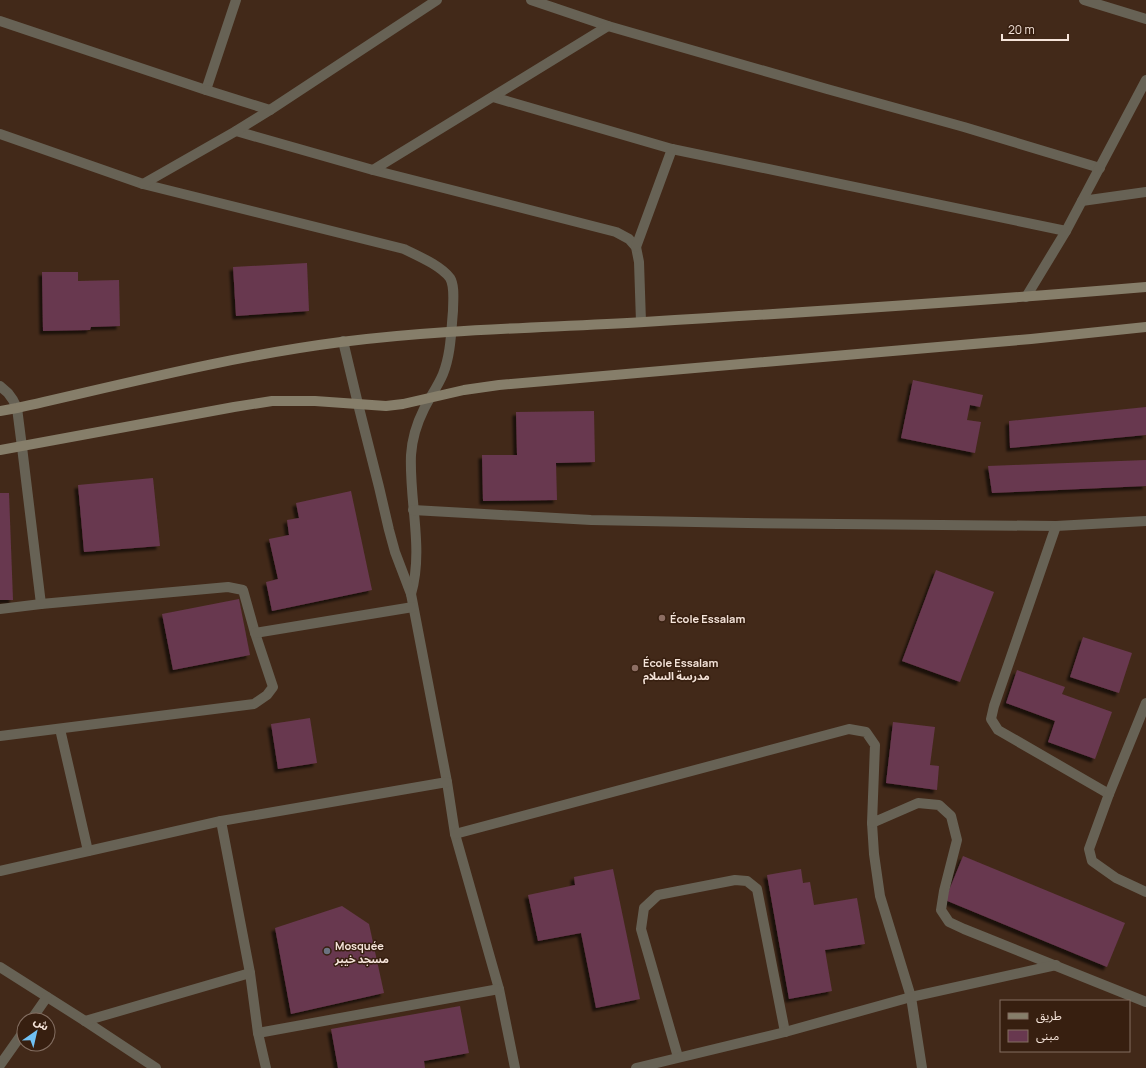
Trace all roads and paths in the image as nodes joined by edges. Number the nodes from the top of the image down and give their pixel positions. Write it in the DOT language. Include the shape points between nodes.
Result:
graph roads {
  1 [pos="236,0"];
  2 [pos="437,0"];
  3 [pos="531,0"];
  4 [pos="1084,0"];
  5 [pos="1146,18"];
  6 [pos="0,21"];
  7 [pos="608,26"];
  8 [pos="1146,80"];
  9 [pos="206,90"];
  10 [pos="493,96"];
  11 [pos="270,110"];
  12 [pos="236,131"];
  13 [pos="0,134"];
  14 [pos="672,149"];
  15 [pos="1100,168"];
  16 [pos="373,170"];
  17 [pos="143,184"];
  18 [pos="1146,192"];
  19 [pos="1082,201"];
  20 [pos="1066,231"];
  21 [pos="636,247"];
  22 [pos="1146,287"];
  23 [pos="1026,297"];
  24 [pos="641,322"];
  25 [pos="1146,327"];
  26 [pos="451,332"];
  27 [pos="344,341"];
  28 [pos="0,386"];
  29 [pos="431,397"];
  30 [pos="358,404"];
  31 [pos="16,408"];
  32 [pos="0,411"];
  33 [pos="22,446"];
  34 [pos="0,450"];
  35 [pos="413,510"];
  36 [pos="1146,521"];
  37 [pos="1056,526"];
  38 [pos="411,594"];
  39 [pos="41,604"];
  40 [pos="413,607"];
  41 [pos="0,609"];
  42 [pos="255,633"];
  43 [pos="1146,703"];
  44 [pos="60,729"];
  45 [pos="0,736"];
  46 [pos="447,782"];
  47 [pos="1109,794"];
  48 [pos="221,821"];
  49 [pos="872,823"];
  50 [pos="455,834"];
  51 [pos="88,851"];
  52 [pos="0,871"];
  53 [pos="1146,892"];
  54 [pos="1056,965"];
  55 [pos="0,967"];
  56 [pos="250,973"];
  57 [pos="499,989"];
  58 [pos="48,997"];
  59 [pos="911,997"];
  60 [pos="1146,1002"];
  61 [pos="38,1012"];
  62 [pos="85,1021"];
  63 [pos="785,1032"];
  64 [pos="258,1033"];
  65 [pos="16,1042"];
  66 [pos="678,1057"];
  67 [pos="0,1065"];
  68 [pos="156,1068"];
  69 [pos="266,1068"];
  70 [pos="515,1068"];
  71 [pos="636,1068"];
  72 [pos="922,1068"];
  1 -- 9 [label="street"];
  2 -- 11 [label="street"];
  3 -- 7 [label="street"];
  4 -- 5 [label="street"];
  6 -- 9 [label="street"];
  7 -- 10 [label="street"];
  7 -- 15 [label="street"];
  8 -- 15 [label="street"];
  9 -- 11 [label="street"];
  10 -- 14 [label="street"];
  10 -- 16 [label="street"];
  11 -- 12 [label="street"];
  12 -- 16 [label="street"];
  12 -- 17 [label="street"];
  13 -- 17 [label="street"];
  14 -- 20 [label="street"];
  14 -- 21 [label="street"];
  15 -- 19 [label="street"];
  16 -- 21 [label="street" via="616,232 629,239"];
  17 -- 26 [label="street" via="404,249 437,266 450,279 454,294"];
  18 -- 19 [label="street"];
  19 -- 20 [label="street"];
  20 -- 23 [label="street"];
  21 -- 24 [label="street"];
  22 -- 23 [label="street"];
  23 -- 24 [label="street"];
  24 -- 26 [label="street"];
  25 -- 29 [label="street" via="499,385"];
  26 -- 27 [label="street"];
  26 -- 29 [label="street" via="445,366"];
  27 -- 30 [label="street"];
  27 -- 31 [label="street" via="269,352"];
  28 -- 31 [label="street" via="13,400"];
  29 -- 30 [label="street" via="386,406"];
  29 -- 35 [label="street" via="420,418 411,454"];
  30 -- 33 [label="street" via="272,401"];
  30 -- 38 [label="street" via="395,552"];
  31 -- 32 [label="street"];
  31 -- 33 [label="street"];
  33 -- 34 [label="street"];
  33 -- 39 [label="street"];
  35 -- 37 [label="street" via="599,520"];
  35 -- 38 [label="street" via="416,571"];
  36 -- 37 [label="street"];
  37 -- 47 [label="street" via="991,719 998,730"];
  38 -- 40 [label="street"];
  39 -- 41 [label="street"];
  39 -- 42 [label="street" via="228,587 243,590"];
  40 -- 42 [label="street"];
  40 -- 46 [label="street"];
  42 -- 44 [label="street" via="272,687 267,695 254,704"];
  43 -- 47 [label="street"];
  44 -- 45 [label="street"];
  44 -- 51 [label="street"];
  46 -- 48 [label="street"];
  46 -- 50 [label="street"];
  47 -- 53 [label="street" via="1089,849 1092,862 1116,878"];
  48 -- 51 [label="street"];
  48 -- 56 [label="street"];
  49 -- 50 [label="street" via="875,745 866,732 849,729"];
  49 -- 54 [label="street" via="918,803 939,805 951,816 957,840 941,910 949,922"];
  49 -- 59 [label="street" via="880,896"];
  50 -- 57 [label="street"];
  51 -- 52 [label="street"];
  54 -- 59 [label="street"];
  54 -- 60 [label="street"];
  55 -- 58 [label="street"];
  56 -- 62 [label="street"];
  56 -- 64 [label="street"];
  57 -- 64 [label="street"];
  57 -- 70 [label="street"];
  58 -- 61 [label="street"];
  58 -- 62 [label="street"];
  59 -- 63 [label="street"];
  59 -- 72 [label="street"];
  62 -- 68 [label="street"];
  63 -- 66 [label="street"];
  63 -- 66 [label="street" via="757,889 747,881 735,880 658,895 644,908 642,929"];
  64 -- 69 [label="street"];
  65 -- 67 [label="street"];
  66 -- 71 [label="street"];
}
